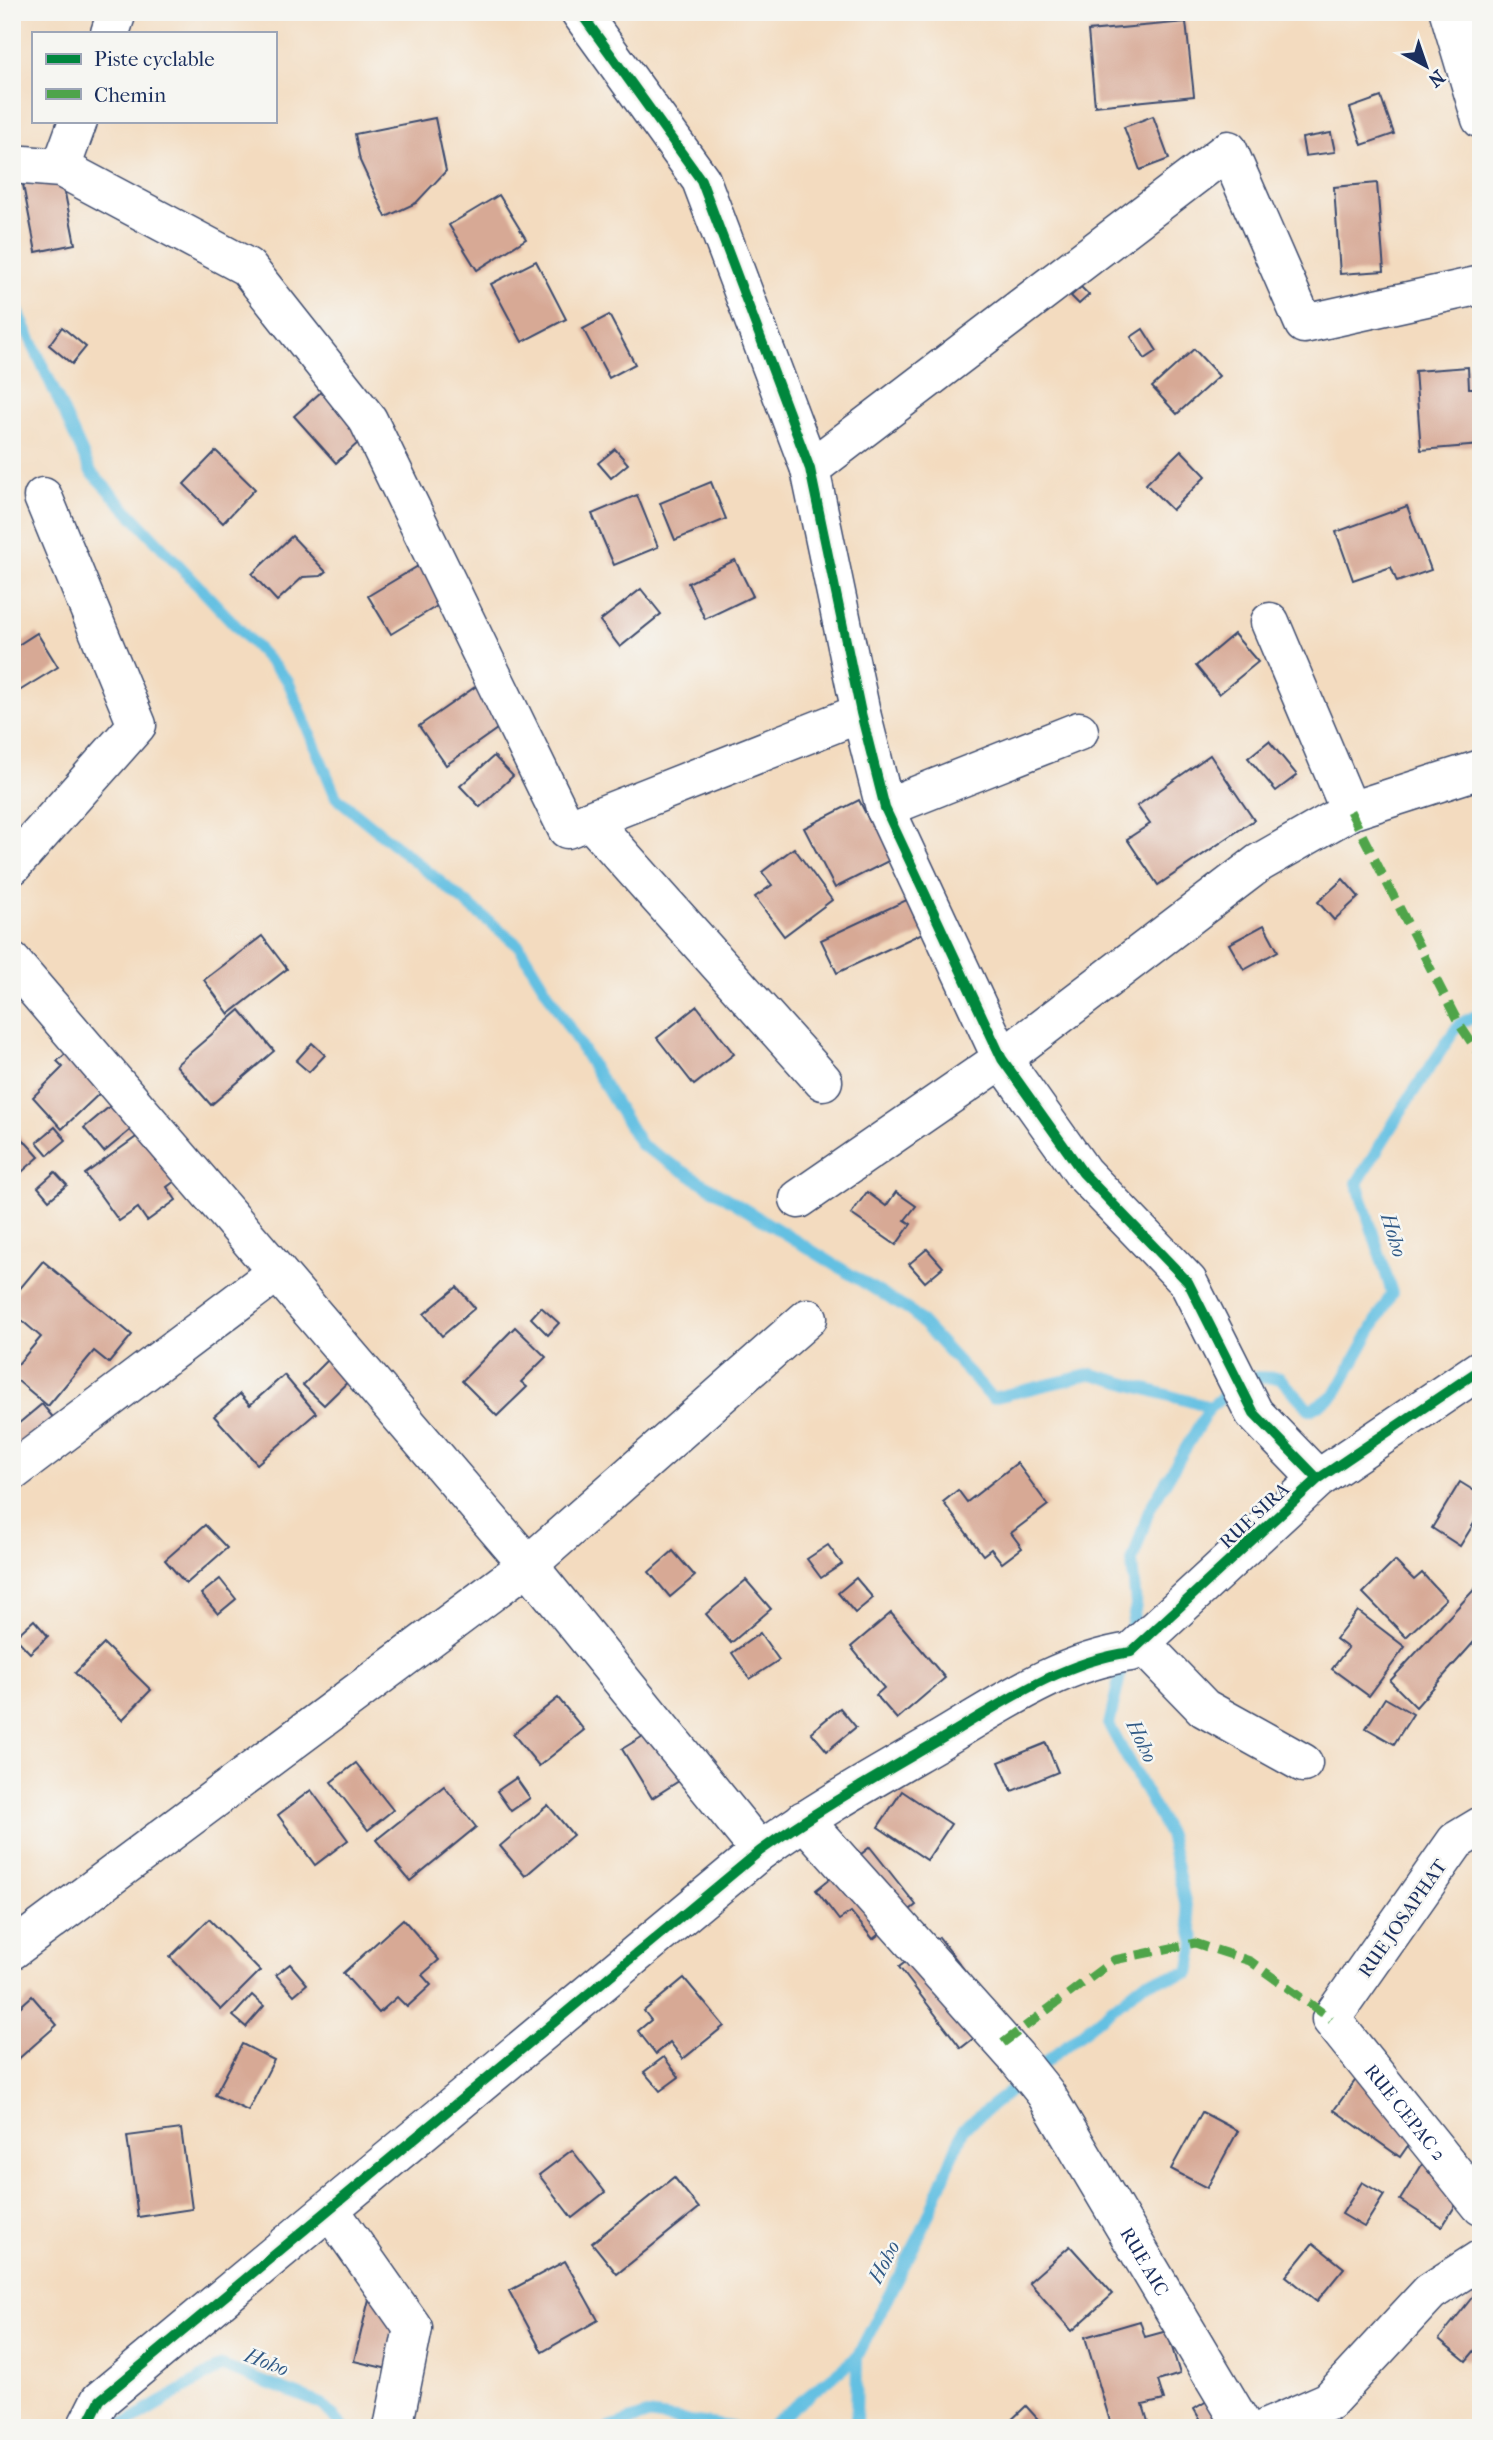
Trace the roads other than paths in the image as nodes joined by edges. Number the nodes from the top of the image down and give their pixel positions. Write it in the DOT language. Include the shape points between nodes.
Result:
graph roads {
  1 [pos="117,12"];
  2 [pos="580,12"];
  3 [pos="1449,12"];
  4 [pos="110,32"];
  5 [pos="1481,119"];
  6 [pos="78,122"];
  7 [pos="12,164"];
  8 [pos="61,168"];
  9 [pos="1481,285"];
  10 [pos="810,469"];
  11 [pos="43,497"];
  12 [pos="1270,622"];
  13 [pos="861,713"];
  14 [pos="1079,731"];
  15 [pos="1481,769"];
  16 [pos="885,808"];
  17 [pos="1350,811"];
  18 [pos="590,820"];
  19 [pos="12,866"];
  20 [pos="12,961"];
  21 [pos="1002,1059"];
  22 [pos="823,1081"];
  23 [pos="799,1199"];
  24 [pos="277,1272"];
  25 [pos="808,1318"];
  26 [pos="1481,1369"];
  27 [pos="12,1472"];
  28 [pos="1318,1479"];
  29 [pos="528,1565"];
  30 [pos="1127,1650"];
  31 [pos="1303,1763"];
  32 [pos="804,1820"];
  33 [pos="1481,1826"];
  34 [pos="761,1851"];
  35 [pos="12,1950"];
  36 [pos="1331,2019"];
  37 [pos="1481,2206"];
  38 [pos="330,2210"];
  39 [pos="1481,2259"];
  40 [pos="93,2414"];
  41 [pos="393,2428"];
  42 [pos="1244,2428"];
  43 [pos="1267,2428"];
  1 -- 4 [label="street"];
  2 -- 10 [label="street" via="701,180"];
  3 -- 5 [label="street"];
  6 -- 8 [label="street"];
  7 -- 8 [label="street"];
  8 -- 18 [label="street" via="247,267 368,420 567,829"];
  9 -- 10 [label="street" via="1304,324 1228,150"];
  10 -- 13 [label="street"];
  11 -- 19 [label="street" via="137,724"];
  12 -- 17 [label="street"];
  13 -- 16 [label="street"];
  13 -- 18 [label="street"];
  14 -- 16 [label="street"];
  15 -- 17 [label="street"];
  16 -- 21 [label="street"];
  17 -- 21 [label="street" via="1259,863"];
  18 -- 22 [label="street"];
  20 -- 24 [label="street"];
  21 -- 23 [label="street"];
  21 -- 28 [label="street" via="1083,1173 1188,1282 1254,1413"];
  24 -- 27 [label="street"];
  24 -- 29 [label="street"];
  25 -- 29 [label="street"];
  26 -- 28 [label="street, RUE SIRA"];
  28 -- 30 [label="street, RUE SIRA"];
  29 -- 34 [label="street"];
  29 -- 35 [label="street"];
  30 -- 31 [label="street" via="1204,1708"];
  30 -- 32 [label="street" via="1049,1676"];
  32 -- 34 [label="street"];
  32 -- 42 [label="street, RUE AIC" via="1045,2093"];
  33 -- 36 [label="street, RUE JOSAPHAT" via="1456,1841"];
  34 -- 38 [label="street"];
  36 -- 37 [label="street, RUE CEPAC 2"];
  38 -- 40 [label="street"];
  38 -- 41 [label="street" via="413,2328"];
  39 -- 43 [label="street" via="1430,2292 1328,2401"];
}
